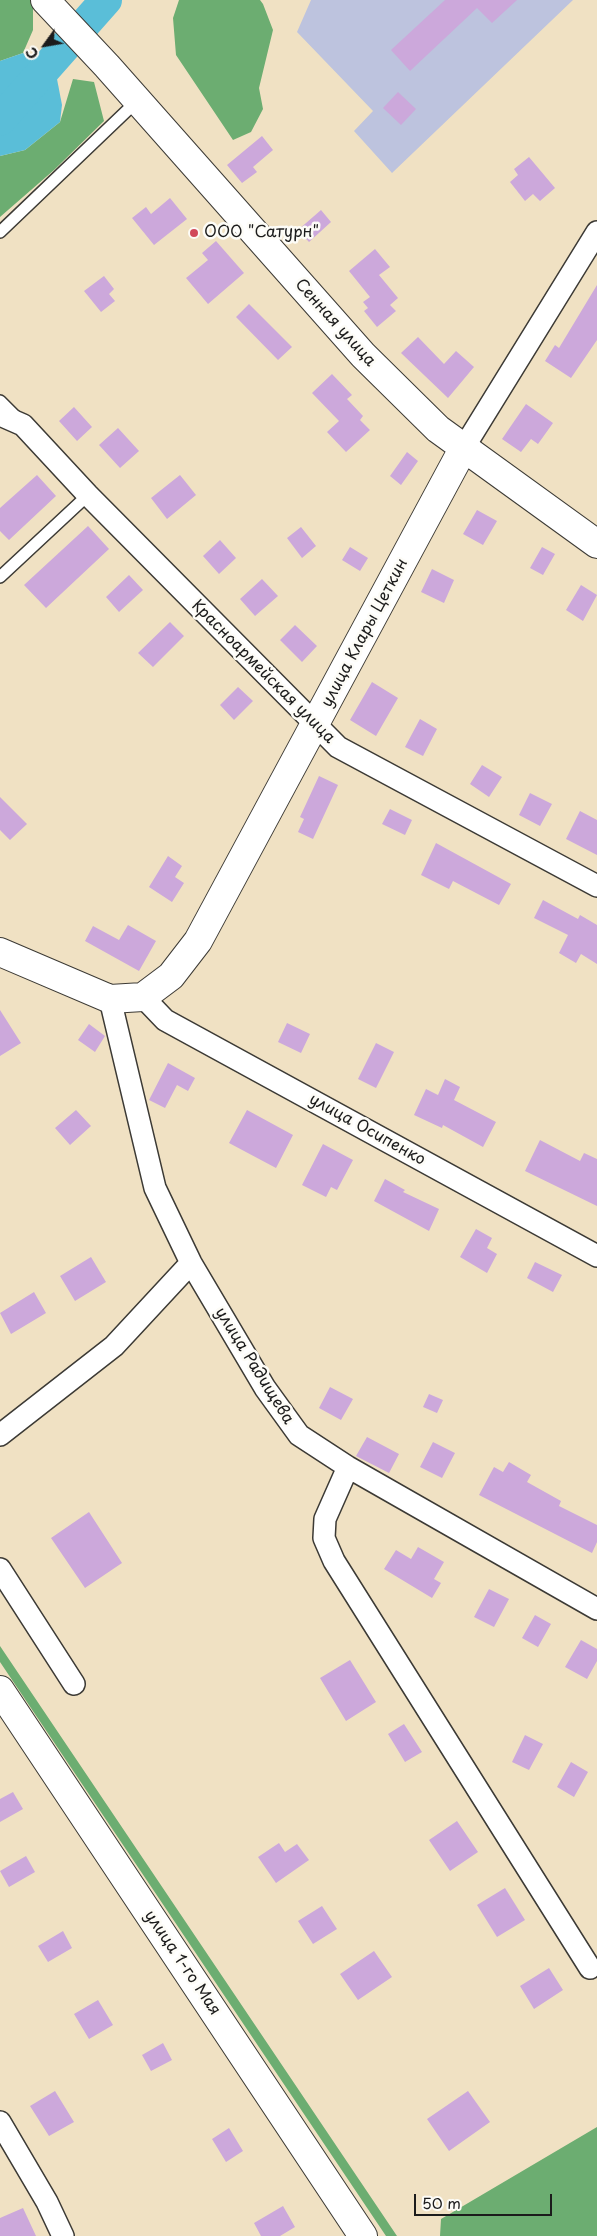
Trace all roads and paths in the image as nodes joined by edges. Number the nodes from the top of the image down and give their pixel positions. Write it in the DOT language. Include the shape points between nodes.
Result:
graph roads {
  1 [pos="45,0"];
  2 [pos="136,102"];
  3 [pos="0,232"];
  4 [pos="597,232"];
  5 [pos="0,401"];
  6 [pos="0,415"];
  7 [pos="23,425"];
  8 [pos="463,449"];
  9 [pos="88,495"];
  10 [pos="597,544"];
  11 [pos="0,577"];
  12 [pos="316,725"];
  13 [pos="597,886"];
  14 [pos="0,952"];
  15 [pos="143,997"];
  16 [pos="110,999"];
  17 [pos="597,1256"];
  18 [pos="191,1263"];
  19 [pos="0,1435"];
  20 [pos="348,1467"];
  21 [pos="0,1569"];
  22 [pos="597,1609"];
  23 [pos="74,1684"];
  24 [pos="0,1690"];
  25 [pos="590,1968"];
  26 [pos="0,2122"];
  27 [pos="63,2236"];
  28 [pos="364,2236"];
  1 -- 2 [label="street, Сенная улица"];
  2 -- 3 [label="lane"];
  2 -- 8 [label="street, Сенная улица" via="407,401"];
  4 -- 8 [label="street, улица Клары Цеткин"];
  5 -- 7 [label="lane"];
  6 -- 7 [label="street, Красноармейская улица"];
  7 -- 9 [label="street, Красноармейская улица"];
  8 -- 10 [label="street, Сенная улица"];
  8 -- 12 [label="street, улица Клары Цеткин"];
  9 -- 11 [label="lane"];
  9 -- 12 [label="street, Красноармейская улица"];
  12 -- 13 [label="street, Красноармейская улица" via="338,747"];
  12 -- 15 [label="street, улица Клары Цеткин" via="198,941 171,976"];
  14 -- 16 [label="street"];
  15 -- 16 [label="street"];
  15 -- 17 [label="street, улица Осипенко" via="165,1020"];
  16 -- 18 [label="street, улица Радищева" via="156,1188"];
  18 -- 19 [label="street" via="114,1346"];
  18 -- 20 [label="street, улица Радищева" via="265,1388 299,1435"];
  20 -- 22 [label="street, улица Радищева"];
  20 -- 25 [label="street" via="325,1519 324,1538 334,1561"];
  21 -- 23 [label="street"];
  24 -- 28 [label="street, улица 1-го Мая"];
  26 -- 27 [label="street" via="48,2202"];
}
